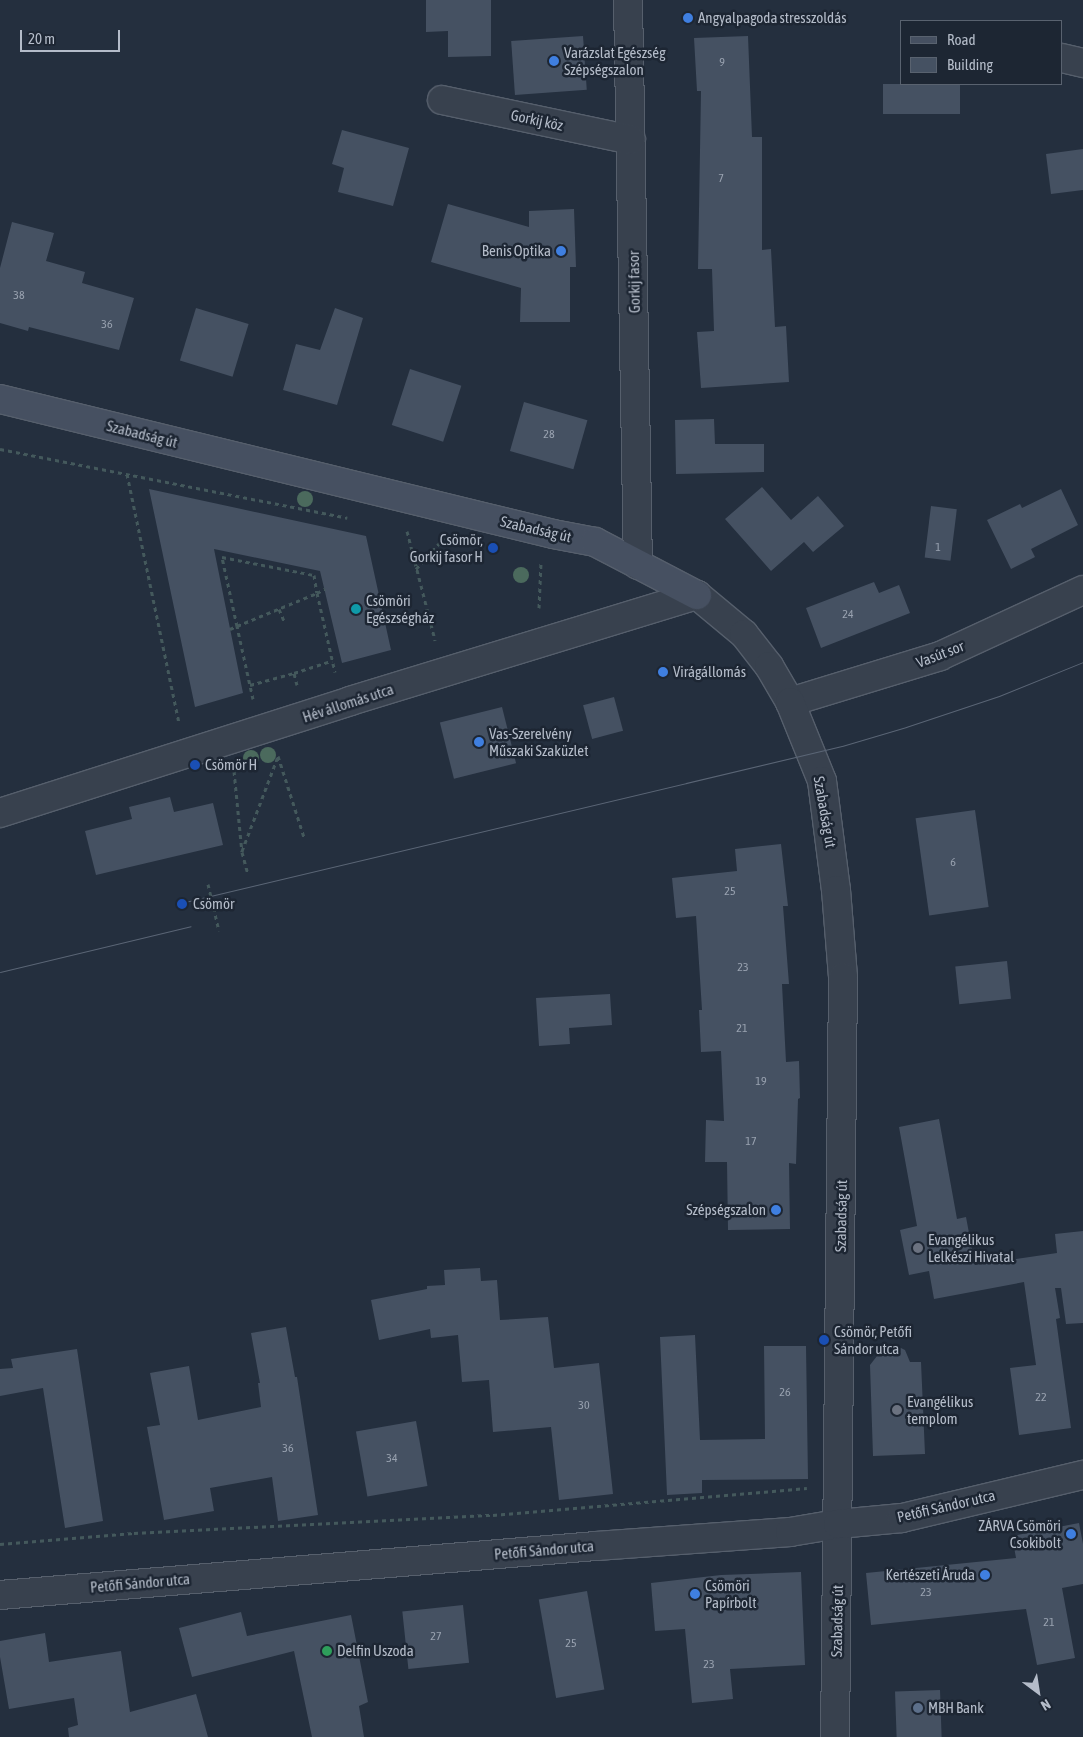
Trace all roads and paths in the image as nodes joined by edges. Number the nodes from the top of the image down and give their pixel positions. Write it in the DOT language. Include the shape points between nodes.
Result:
graph roads {
  1 [pos="628,0"];
  2 [pos="1063,58"];
  3 [pos="1083,63"];
  4 [pos="442,100"];
  5 [pos="632,140"];
  6 [pos="0,399"];
  7 [pos="0,449"];
  8 [pos="127,474"];
  9 [pos="349,519"];
  10 [pos="397,528"];
  11 [pos="444,538"];
  12 [pos="542,559"];
  13 [pos="638,565"];
  14 [pos="416,569"];
  15 [pos="325,590"];
  16 [pos="1083,590"];
  17 [pos="317,593"];
  18 [pos="697,595"];
  19 [pos="539,608"];
  20 [pos="279,609"];
  21 [pos="285,623"];
  22 [pos="237,626"];
  23 [pos="230,629"];
  24 [pos="435,640"];
  25 [pos="332,661"];
  26 [pos="334,672"];
  27 [pos="294,673"];
  28 [pos="250,685"];
  29 [pos="297,685"];
  30 [pos="253,699"];
  31 [pos="790,702"];
  32 [pos="284,748"];
  33 [pos="186,755"];
  34 [pos="278,755"];
  35 [pos="234,766"];
  36 [pos="0,813"];
  37 [pos="304,837"];
  38 [pos="242,852"];
  39 [pos="248,874"];
  40 [pos="208,884"];
  41 [pos="219,931"];
  42 [pos="1083,1475"];
  43 [pos="812,1488"];
  44 [pos="838,1524"];
  45 [pos="0,1544"];
  46 [pos="0,1595"];
  47 [pos="835,1737"];
  1 -- 5 [label="street, Gorkij fasor"];
  2 -- 3 [label="street"];
  4 -- 5 [label="street, Gorkij köz"];
  5 -- 13 [label="street, Gorkij fasor"];
  6 -- 13 [label="street, Szabadság út" via="534,530 595,542"];
  7 -- 8 [label="path"];
  8 -- 9 [label="path"];
  8 -- 33 [label="path"];
  10 -- 14 [label="path" via="407,530"];
  11 -- 14 [label="path"];
  12 -- 19 [label="path"];
  13 -- 18 [label="street, Szabadság út"];
  14 -- 24 [label="path"];
  15 -- 17 [label="path"];
  16 -- 31 [label="street, Vasút sor" via="940,656"];
  17 -- 20 [label="path"];
  17 -- 22 [label="path" via="314,575 222,557"];
  17 -- 25 [label="path"];
  18 -- 31 [label="street, Szabadság út" via="744,634 769,666"];
  18 -- 33 [label="street, Hév állomás utca" via="359,698"];
  20 -- 21 [label="path"];
  20 -- 22 [label="path"];
  22 -- 23 [label="path"];
  22 -- 28 [label="path"];
  25 -- 26 [label="path"];
  25 -- 27 [label="path"];
  27 -- 28 [label="path"];
  27 -- 29 [label="path"];
  28 -- 30 [label="path"];
  31 -- 44 [label="street, Szabadság út" via="822,781 843,977"];
  32 -- 34 [label="path"];
  33 -- 36 [label="street, Hév állomás utca"];
  34 -- 37 [label="path"];
  34 -- 38 [label="path"];
  35 -- 38 [label="path"];
  38 -- 39 [label="path"];
  40 -- 41 [label="path"];
  42 -- 44 [label="street, Petőfi Sándor utca" via="902,1518"];
  43 -- 45 [label="path" via="493,1515 134,1533"];
  44 -- 46 [label="street, Petőfi Sándor utca" via="790,1532"];
  44 -- 47 [label="street, Szabadság út"];
}
